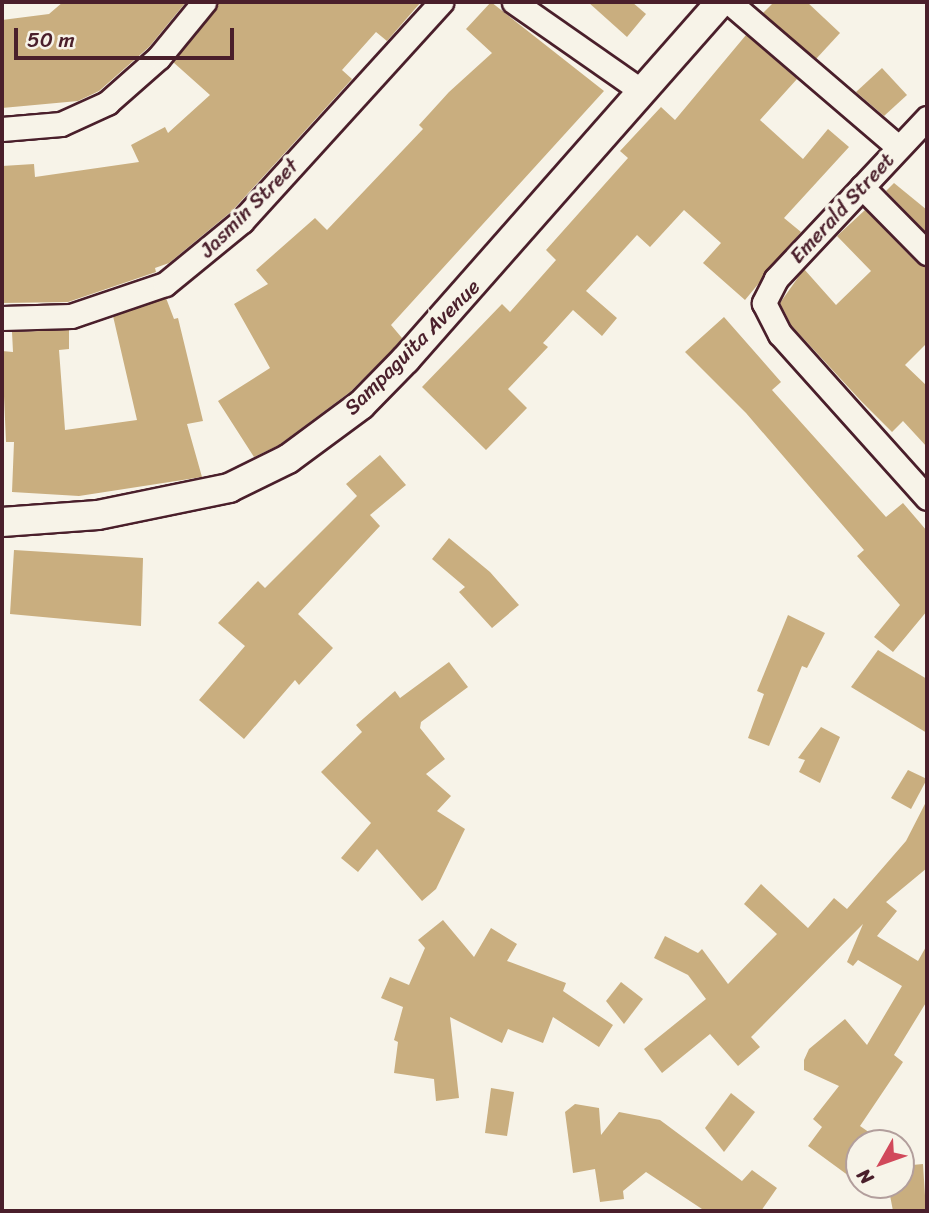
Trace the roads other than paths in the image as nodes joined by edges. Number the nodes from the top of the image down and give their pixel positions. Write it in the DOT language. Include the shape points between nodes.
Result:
graph roads {
  1 [pos="204,2"];
  2 [pos="441,2"];
  3 [pos="514,2"];
  4 [pos="721,2"];
  5 [pos="729,2"];
  6 [pos="643,92"];
  7 [pos="927,118"];
  8 [pos="2,129"];
  9 [pos="898,147"];
  10 [pos="862,187"];
  11 [pos="927,253"];
  12 [pos="2,318"];
  13 [pos="927,498"];
  14 [pos="2,522"];
  1 -- 8 [label="street" via="159,57 107,103 61,124"];
  2 -- 12 [label="street, Jasmin Street" via="242,220 165,284 135,298 71,316"];
  3 -- 6 [label="street"];
  4 -- 6 [label="street, Sampaguita Avenue"];
  5 -- 9 [label="street"];
  6 -- 14 [label="street, Sampaguita Avenue" via="406,359 361,405 288,459 229,488 98,515"];
  7 -- 9 [label="street, Emerald Street"];
  9 -- 10 [label="street, Emerald Street"];
  10 -- 11 [label="street"];
  10 -- 13 [label="street, Emerald Street" via="776,279 764,303 780,334"];
}
